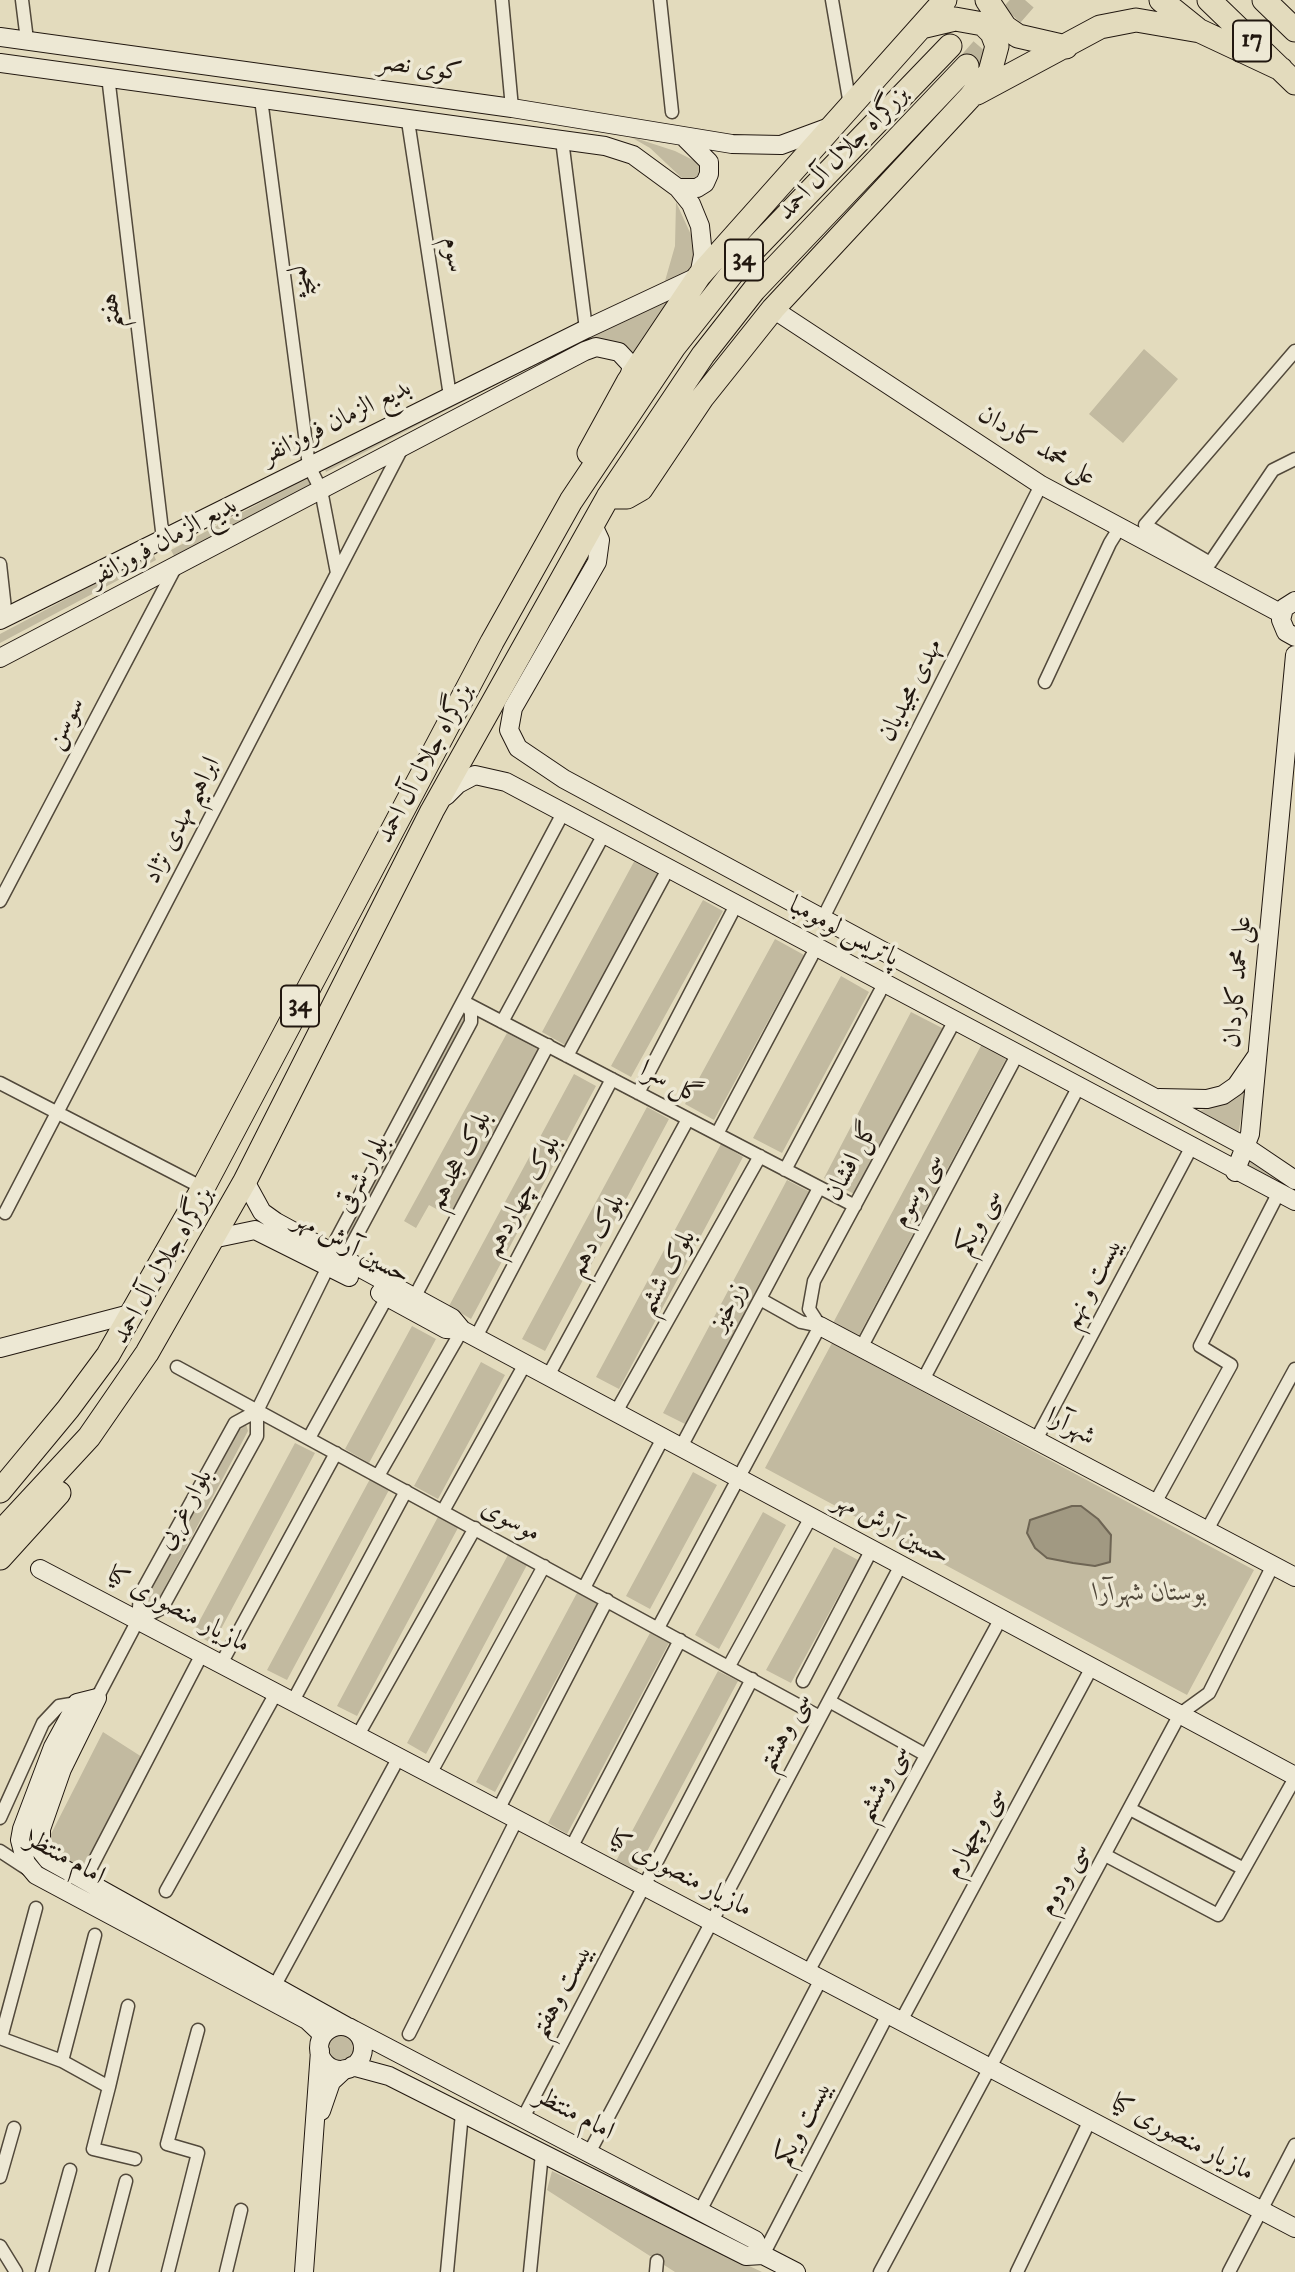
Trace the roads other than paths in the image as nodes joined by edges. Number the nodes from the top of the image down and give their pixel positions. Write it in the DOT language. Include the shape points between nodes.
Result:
graph roads {
  1 [pos="22,0"];
  2 [pos="502,0"];
  3 [pos="660,0"];
  4 [pos="832,0"];
  5 [pos="945,0"];
  6 [pos="987,0"];
  7 [pos="1161,0"];
  8 [pos="1209,0"];
  9 [pos="1264,0"];
  10 [pos="1283,16"];
  11 [pos="921,27"];
  12 [pos="1200,32"];
  13 [pos="0,37"];
  14 [pos="27,40"];
  15 [pos="950,46"];
  16 [pos="1066,47"];
  17 [pos="0,63"];
  18 [pos="967,66"];
  19 [pos="108,76"];
  20 [pos="1288,76"];
  21 [pos="971,96"];
  22 [pos="261,99"];
  23 [pos="850,105"];
  24 [pos="513,108"];
  25 [pos="672,112"];
  26 [pos="408,121"];
  27 [pos="830,126"];
  28 [pos="685,138"];
  29 [pos="562,140"];
  30 [pos="678,188"];
  31 [pos="699,276"];
  32 [pos="773,309"];
  33 [pos="586,329"];
  34 [pos="1295,351"];
  35 [pos="628,382"];
  36 [pos="450,396"];
  37 [pos="401,450"];
  38 [pos="1295,459"];
  39 [pos="309,466"];
  40 [pos="1041,485"];
  41 [pos="321,490"];
  42 [pos="608,497"];
  43 [pos="571,501"];
  44 [pos="593,523"];
  45 [pos="1120,527"];
  46 [pos="163,539"];
  47 [pos="0,564"];
  48 [pos="175,568"];
  49 [pos="337,573"];
  50 [pos="1295,601"];
  51 [pos="1282,614"];
  52 [pos="3,619"];
  53 [pos="1295,637"];
  54 [pos="1295,654"];
  55 [pos="0,658"];
  56 [pos="1045,682"];
  57 [pos="1290,771"];
  58 [pos="564,779"];
  59 [pos="557,809"];
  60 [pos="432,811"];
  61 [pos="604,834"];
  62 [pos="668,869"];
  63 [pos="0,901"];
  64 [pos="736,905"];
  65 [pos="823,918"];
  66 [pos="816,948"];
  67 [pos="884,984"];
  68 [pos="464,1002"];
  69 [pos="502,1022"];
  70 [pos="954,1022"];
  71 [pos="1054,1042"];
  72 [pos="548,1045"];
  73 [pos="1017,1055"];
  74 [pos="1258,1055"];
  75 [pos="567,1056"];
  76 [pos="1040,1068"];
  77 [pos="612,1079"];
  78 [pos="0,1083"];
  79 [pos="1078,1088"];
  80 [pos="638,1093"];
  81 [pos="1156,1097"];
  82 [pos="57,1112"];
  83 [pos="688,1119"];
  84 [pos="717,1134"];
  85 [pos="1246,1147"];
  86 [pos="1191,1148"];
  87 [pos="760,1156"];
  88 [pos="785,1170"];
  89 [pos="1235,1171"];
  90 [pos="1295,1180"];
  91 [pos="244,1181"];
  92 [pos="204,1188"];
  93 [pos="819,1188"];
  94 [pos="1278,1195"];
  95 [pos="1295,1201"];
  96 [pos="855,1206"];
  97 [pos="5,1213"];
  98 [pos="212,1238"];
  99 [pos="331,1261"];
  100 [pos="387,1297"];
  101 [pos="414,1298"];
  102 [pos="760,1299"];
  103 [pos="130,1314"];
  104 [pos="820,1326"];
  105 [pos="469,1334"];
  106 [pos="0,1348"];
  107 [pos="861,1348"];
  108 [pos="525,1364"];
  109 [pos="177,1367"];
  110 [pos="1295,1369"];
  111 [pos="548,1376"];
  112 [pos="923,1380"];
  113 [pos="68,1409"];
  114 [pos="257,1410"];
  115 [pos="616,1412"];
  116 [pos="89,1437"];
  117 [pos="309,1438"];
  118 [pos="663,1438"];
  119 [pos="1036,1440"];
  120 [pos="681,1447"];
  121 [pos="336,1453"];
  122 [pos="0,1470"];
  123 [pos="378,1476"];
  124 [pos="738,1478"];
  125 [pos="406,1491"];
  126 [pos="0,1492"];
  127 [pos="1155,1503"];
  128 [pos="443,1511"];
  129 [pos="811,1517"];
  130 [pos="475,1528"];
  131 [pos="1207,1530"];
  132 [pos="0,1533"];
  133 [pos="872,1549"];
  134 [pos="0,1558"];
  135 [pos="901,1565"];
  136 [pos="1273,1565"];
  137 [pos="544,1566"];
  138 [pos="40,1569"];
  139 [pos="1295,1577"];
  140 [pos="584,1588"];
  141 [pos="607,1600"];
  142 [pos="1001,1618"];
  143 [pos="138,1620"];
  144 [pos="658,1628"];
  145 [pos="680,1640"];
  146 [pos="202,1654"];
  147 [pos="221,1664"];
  148 [pos="729,1666"];
  149 [pos="1091,1667"];
  150 [pos="752,1679"];
  151 [pos="803,1681"];
  152 [pos="276,1693"];
  153 [pos="97,1698"];
  154 [pos="829,1701"];
  155 [pos="293,1702"];
  156 [pos="77,1703"];
  157 [pos="1180,1714"];
  158 [pos="820,1717"];
  159 [pos="358,1735"];
  160 [pos="926,1755"];
  161 [pos="399,1757"];
  162 [pos="430,1774"];
  163 [pos="1295,1777"];
  164 [pos="1130,1809"];
  165 [pos="498,1810"];
  166 [pos="0,1818"];
  167 [pos="517,1819"];
  168 [pos="39,1840"];
  169 [pos="571,1848"];
  170 [pos="0,1851"];
  171 [pos="1105,1855"];
  172 [pos="1244,1869"];
  173 [pos="36,1875"];
  174 [pos="84,1881"];
  175 [pos="644,1886"];
  176 [pos="166,1891"];
  177 [pos="36,1908"];
  178 [pos="712,1922"];
  179 [pos="95,1936"];
  180 [pos="815,1976"];
  181 [pos="274,1987"];
  182 [pos="128,2006"];
  183 [pos="895,2018"];
  184 [pos="350,2028"];
  185 [pos="198,2030"];
  186 [pos="409,2034"];
  187 [pos="1,2038"];
  188 [pos="321,2043"];
  189 [pos="62,2061"];
  190 [pos="349,2068"];
  191 [pos="990,2068"];
  192 [pos="109,2087"];
  193 [pos="462,2113"];
  194 [pos="523,2118"];
  195 [pos="1090,2120"];
  196 [pos="14,2128"];
  197 [pos="316,2128"];
  198 [pos="1295,2145"];
  199 [pos="542,2153"];
  200 [pos="589,2153"];
  201 [pos="135,2159"];
  202 [pos="69,2170"];
  203 [pos="0,2177"];
  204 [pos="126,2181"];
  205 [pos="241,2210"];
  206 [pos="1261,2210"];
  207 [pos="701,2211"];
  208 [pos="1295,2228"];
  209 [pos="0,2246"];
  210 [pos="763,2255"];
  211 [pos="16,2272"];
  212 [pos="42,2272"];
  213 [pos="102,2272"];
  214 [pos="168,2272"];
  215 [pos="226,2272"];
  216 [pos="304,2272"];
  217 [pos="447,2272"];
  218 [pos="530,2272"];
  219 [pos="796,2272"];
  220 [pos="880,2272"];
  221 [pos="1017,2272"];
  222 [pos="1228,2272"];
  1 -- 14 [label="street"];
  2 -- 24 [label="street"];
  3 -- 25 [label="street"];
  4 -- 23 [label="street"];
  5 -- 11 [label="highway"];
  6 -- 16 [label="highway" via="1004,27 1018,36"];
  7 -- 12 [label="highway"];
  8 -- 20 [label="highway, 17"];
  9 -- 10 [label="highway, 17"];
  11 -- 21 [label="highway" via="964,19 983,24 992,33 997,46 994,64"];
  11 -- 23 [label="highway"];
  12 -- 16 [label="highway" via="1136,20 1100,27"];
  12 -- 20 [label="highway"];
  13 -- 14 [label="street, کوی نصر"];
  14 -- 24 [label="street, کوی نصر"];
  15 -- 43 [label="highway, بزرگراه جلال آل احمد / 34" via="738,266 674,347"];
  16 -- 21 [label="highway"];
  17 -- 19 [label="street, کوی نصر"];
  18 -- 42 [label="highway, بزرگراه جلال آل احمد / 34" via="754,290 703,355"];
  19 -- 22 [label="street, کوی نصر"];
  19 -- 46 [label="street, هفتم"];
  21 -- 32 [label="highway"];
  22 -- 26 [label="street, کوی نصر"];
  22 -- 39 [label="street, پنجم"];
  23 -- 27 [label="highway"];
  24 -- 28 [label="street, کوی نصر"];
  26 -- 29 [label="street, کوی نصر"];
  26 -- 36 [label="street, سوم"];
  27 -- 28 [label="street, کوی نصر" via="781,145"];
  27 -- 31 [label="highway"];
  28 -- 30 [label="street" via="709,162 709,174 697,188"];
  29 -- 30 [label="street, کوی نصر" via="633,155"];
  29 -- 33 [label="street"];
  30 -- 31 [label="street, کوی نصر" via="700,226 703,255"];
  31 -- 33 [label="street, بدیع‌ الزمان فروزانفر"];
  31 -- 35 [label="highway"];
  32 -- 40 [label="street, علی محمد کاردان"];
  32 -- 42 [label="highway" via="702,398 641,489 626,497"];
  33 -- 36 [label="street, بدیع‌ الزمان فروزانفر"];
  34 -- 38 [label="street" via="1145,525 1210,563 1273,470"];
  35 -- 37 [label="street, بدیع الزمان فروزانفر" via="632,366 628,359 609,348 596,347"];
  35 -- 43 [label="highway" via="585,463"];
  36 -- 39 [label="street, بدیع‌ الزمان فروزانفر"];
  37 -- 41 [label="street, بدیع الزمان فروزانفر"];
  37 -- 49 [label="street, ابراهیم مهدی نژاد"];
  39 -- 41 [label="street, پنجم"];
  39 -- 46 [label="street, بدیع‌ الزمان فروزانفر"];
  40 -- 45 [label="street, علی محمد کاردان"];
  40 -- 65 [label="street, مهدی مجیدیان"];
  41 -- 48 [label="street, بدیع الزمان فروزانفر"];
  41 -- 49 [label="street, پنجم"];
  42 -- 44 [label="highway, بزرگراه جلال آل احمد / 34"];
  43 -- 92 [label="highway, بزرگراه جلال آل احمد / 34"];
  44 -- 58 [label="street, پاتریس لومومبا" via="600,540 597,562 510,719 512,740 518,748"];
  44 -- 60 [label="highway, بزرگراه جلال آل احمد / 34"];
  45 -- 51 [label="street, علی محمد کاردان"];
  45 -- 56 [label="street"];
  46 -- 48 [label="street"];
  46 -- 52 [label="street, بدیع‌ الزمان فروزانفر"];
  47 -- 52 [label="street"];
  48 -- 55 [label="street, بدیع الزمان فروزانفر"];
  48 -- 63 [label="street, سوسن"];
  49 -- 82 [label="street, ابراهیم مهدی نژاد"];
  50 -- 51 [label="street"];
  51 -- 53 [label="street" via="1283,626"];
  54 -- 57 [label="street, علی محمد کاردان"];
  57 -- 74 [label="street, علی محمد کاردان"];
  58 -- 59 [label="street" via="546,787 547,798"];
  58 -- 65 [label="street, پاتریس لومومبا"];
  59 -- 60 [label="street, پاتریس لومومبا" via="499,779 475,775 458,784"];
  59 -- 61 [label="street, پاتریس لومومبا"];
  59 -- 68 [label="street, بلوار شرقی"];
  60 -- 91 [label="highway, بزرگراه جلال آل احمد / 34"];
  61 -- 62 [label="street, پاتریس لومومبا"];
  61 -- 69 [label="street"];
  62 -- 64 [label="street, پاتریس لومومبا"];
  62 -- 75 [label="street"];
  64 -- 66 [label="street, پاتریس لومومبا"];
  64 -- 80 [label="street"];
  65 -- 71 [label="street, پاتریس لومومبا"];
  66 -- 67 [label="street, پاتریس لومومبا"];
  66 -- 84 [label="street"];
  67 -- 70 [label="street, پاتریس لومومبا"];
  67 -- 88 [label="street"];
  68 -- 69 [label="street, گل سرا"];
  68 -- 99 [label="street, بلوار شرقی" via="336,1240"];
  69 -- 72 [label="street, گل سرا"];
  70 -- 73 [label="street, پاتریس لومومبا"];
  70 -- 96 [label="street, گل افشان"];
  71 -- 76 [label="street" via="1066,1059 1062,1067"];
  71 -- 81 [label="street, پاتریس لومومبا"];
  72 -- 75 [label="street, گل سرا"];
  72 -- 101 [label="street, بلوک هجدهم"];
  73 -- 76 [label="street, پاتریس لومومبا"];
  73 -- 107 [label="street, سی وسوم"];
  74 -- 81 [label="street" via="1236,1086 1223,1095 1207,1099"];
  74 -- 85 [label="street, علی محمد کاردان"];
  75 -- 77 [label="street, گل سرا"];
  76 -- 79 [label="street, پاتریس لومومبا"];
  77 -- 80 [label="street, گل سرا"];
  77 -- 105 [label="street, بلوک چهاردهم"];
  78 -- 82 [label="street"];
  79 -- 86 [label="street, پاتریس لومومبا"];
  79 -- 112 [label="street, سی ویکم"];
  80 -- 83 [label="street, گل سرا"];
  81 -- 85 [label="street, پاتریس لومومبا"];
  82 -- 92 [label="street"];
  82 -- 97 [label="street, ابراهیم مهدی نژاد"];
  83 -- 84 [label="street, گل سرا"];
  83 -- 111 [label="street, بلوک دهم"];
  84 -- 87 [label="street, گل سرا"];
  85 -- 89 [label="street, علی محمد کاردان"];
  85 -- 90 [label="street, پاتریس لومومبا"];
  86 -- 89 [label="street, پاتریس لومومبا"];
  86 -- 119 [label="street, بیست و نهم"];
  87 -- 88 [label="street, گل سرا"];
  87 -- 115 [label="street, بلوک ششم"];
  88 -- 93 [label="street, گل سرا"];
  89 -- 94 [label="street, پاتریس لومومبا"];
  91 -- 98 [label="highway, بزرگراه جلال آل احمد / 34"];
  91 -- 99 [label="street, حسین آرش مهر" via="262,1212"];
  92 -- 103 [label="highway, بزرگراه جلال آل احمد / 34"];
  93 -- 96 [label="street, گل سرا"];
  93 -- 102 [label="street, زرخیز"];
  94 -- 95 [label="street, پاتریس لومومبا"];
  94 -- 127 [label="street" via="1200,1346 1231,1365"];
  96 -- 104 [label="street, گل افشان" via="811,1289 810,1309"];
  98 -- 99 [label="street, حسین آرش مهر" via="255,1230"];
  98 -- 116 [label="highway, بزرگراه جلال آل احمد / 34" via="147,1353"];
  99 -- 100 [label="street, حسین آرش مهر"];
  99 -- 101 [label="street, حسین آرش مهر"];
  99 -- 114 [label="street, بلوار غربی"];
  100 -- 105 [label="street, حسین آرش مهر" via="446,1329"];
  100 -- 117 [label="street"];
  101 -- 105 [label="street, حسین آرش مهر" via="452,1318"];
  102 -- 104 [label="street" via="801,1322"];
  102 -- 120 [label="street, زرخیز"];
  103 -- 106 [label="street"];
  103 -- 113 [label="highway, بزرگراه جلال آل احمد / 34"];
  104 -- 107 [label="street, شهرآرا"];
  104 -- 124 [label="street"];
  105 -- 108 [label="street, حسین آرش مهر"];
  105 -- 123 [label="street, بلوک چهاردهم"];
  107 -- 112 [label="street, شهرآرا"];
  108 -- 111 [label="street, حسین آرش مهر"];
  108 -- 128 [label="street"];
  109 -- 114 [label="street, موسوی"];
  110 -- 131 [label="street"];
  111 -- 115 [label="street, حسین آرش مهر"];
  112 -- 119 [label="street, شهرآرا"];
  113 -- 122 [label="highway"];
  113 -- 126 [label="highway, بزرگراه جلال آل احمد / 34"];
  114 -- 117 [label="street, موسوی"];
  114 -- 143 [label="street, بلوار غربی" via="235,1423 139,1595"];
  114 -- 143 [label="street, بلوار غربی" via="257,1436 162,1608"];
  115 -- 118 [label="street, حسین آرش مهر"];
  116 -- 132 [label="highway, بزرگراه جلال آل احمد / 34"];
  116 -- 134 [label="highway" via="75,1474"];
  117 -- 121 [label="street, موسوی"];
  118 -- 120 [label="street, حسین آرش مهر"];
  118 -- 140 [label="street"];
  119 -- 127 [label="street, شهرآرا"];
  120 -- 124 [label="street, حسین آرش مهر"];
  121 -- 123 [label="street, موسوی"];
  121 -- 147 [label="street"];
  123 -- 125 [label="street, موسوی"];
  124 -- 129 [label="street, حسین آرش مهر"];
  124 -- 144 [label="street"];
  125 -- 128 [label="street, موسوی"];
  125 -- 155 [label="street"];
  127 -- 131 [label="street, شهرآرا"];
  128 -- 130 [label="street, موسوی"];
  129 -- 133 [label="street, حسین آرش مهر"];
  129 -- 148 [label="street"];
  130 -- 137 [label="street, موسوی"];
  130 -- 159 [label="street"];
  131 -- 136 [label="street, شهرآرا"];
  133 -- 135 [label="street, حسین آرش مهر"];
  133 -- 151 [label="street"];
  135 -- 142 [label="street, حسین آرش مهر"];
  135 -- 154 [label="street, سی وهشتم"];
  136 -- 139 [label="street, شهرآرا"];
  136 -- 157 [label="street" via="1209,1693"];
  137 -- 140 [label="street, موسوی"];
  137 -- 162 [label="street"];
  138 -- 143 [label="street, مازیار منصوری کیا"];
  140 -- 141 [label="street, موسوی"];
  141 -- 144 [label="street, موسوی"];
  141 -- 165 [label="street"];
  142 -- 149 [label="street, حسین آرش مهر"];
  142 -- 160 [label="street, سی وششم"];
  143 -- 146 [label="street, مازیار منصوری کیا"];
  143 -- 153 [label="street, بلوار غربی"];
  144 -- 145 [label="street, موسوی"];
  145 -- 148 [label="street, موسوی"];
  145 -- 169 [label="street"];
  146 -- 147 [label="street, مازیار منصوری کیا"];
  146 -- 174 [label="street"];
  147 -- 152 [label="street, مازیار منصوری کیا"];
  148 -- 150 [label="street, موسوی"];
  149 -- 157 [label="street, حسین آرش مهر"];
  149 -- 183 [label="street, سی وچهارم"];
  150 -- 158 [label="street, موسوی"];
  150 -- 175 [label="street, بیست وهفتم"];
  152 -- 155 [label="street, مازیار منصوری کیا"];
  152 -- 176 [label="street"];
  153 -- 156 [label="street"];
  153 -- 168 [label="street, بلوار غربی" via="50,1800"];
  154 -- 158 [label="street, سی وهشتم"];
  154 -- 160 [label="street"];
  155 -- 159 [label="street, مازیار منصوری کیا"];
  156 -- 166 [label="street" via="59,1706 43,1723"];
  156 -- 173 [label="street" via="53,1747 22,1829 23,1856"];
  157 -- 163 [label="street, حسین آرش مهر"];
  157 -- 164 [label="street, سی ودوم"];
  158 -- 178 [label="street, سی وهشتم"];
  159 -- 161 [label="street, مازیار منصوری کیا"];
  160 -- 180 [label="street, سی وششم"];
  161 -- 162 [label="street, مازیار منصوری کیا"];
  161 -- 181 [label="street"];
  162 -- 165 [label="street, مازیار منصوری کیا"];
  163 -- 172 [label="street"];
  164 -- 171 [label="street, سی ودوم"];
  164 -- 172 [label="street"];
  165 -- 167 [label="street, مازیار منصوری کیا"];
  167 -- 169 [label="street, مازیار منصوری کیا"];
  167 -- 186 [label="street"];
  168 -- 174 [label="street, امام منتظر" via="48,1860"];
  169 -- 175 [label="street, مازیار منصوری کیا"];
  170 -- 173 [label="street, امام منتظر"];
  171 -- 172 [label="street" via="1218,1915"];
  171 -- 191 [label="street, سی ودوم"];
  173 -- 188 [label="street, امام منتظر" via="307,2020"];
  174 -- 181 [label="street, امام منتظر"];
  175 -- 178 [label="street, مازیار منصوری کیا"];
  175 -- 194 [label="street, بیست وهفتم"];
  177 -- 187 [label="street"];
  178 -- 180 [label="street, مازیار منصوری کیا"];
  178 -- 200 [label="street, سی وهشتم"];
  179 -- 189 [label="street"];
  180 -- 183 [label="street, مازیار منصوری کیا"];
  180 -- 207 [label="street, سی وششم"];
  181 -- 184 [label="street, امام منتظر"];
  182 -- 192 [label="street"];
  183 -- 191 [label="street, مازیار منصوری کیا"];
  183 -- 210 [label="street, بیست ویکم"];
  184 -- 188 [label="street" via="330,2029"];
  184 -- 190 [label="street" via="360,2036 362,2053"];
  184 -- 194 [label="street, امام منتظر"];
  185 -- 214 [label="street" via="167,2144 198,2153"];
  187 -- 189 [label="street"];
  188 -- 190 [label="street" via="328,2065"];
  188 -- 197 [label="street"];
  189 -- 192 [label="street"];
  190 -- 193 [label="street, امام منتظر" via="389,2076"];
  190 -- 197 [label="street" via="331,2082"];
  191 -- 195 [label="street, مازیار منصوری کیا"];
  191 -- 220 [label="street, سی ودوم"];
  192 -- 201 [label="street" via="93,2149"];
  193 -- 199 [label="street, امام منتظر"];
  193 -- 217 [label="street"];
  194 -- 200 [label="street, امام منتظر"];
  195 -- 206 [label="street, مازیار منصوری کیا"];
  195 -- 221 [label="street"];
  196 -- 203 [label="street"];
  197 -- 216 [label="street"];
  198 -- 206 [label="street"];
  199 -- 210 [label="street, امام منتظر" via="746,2256"];
  199 -- 218 [label="street"];
  200 -- 207 [label="street, امام منتظر"];
  202 -- 212 [label="street"];
  204 -- 213 [label="street"];
  205 -- 215 [label="street"];
  206 -- 208 [label="street, مازیار منصوری کیا"];
  206 -- 222 [label="street"];
  207 -- 210 [label="street, امام منتظر" via="755,2240"];
  209 -- 211 [label="street"];
  210 -- 219 [label="street, امام منتظر"];
}
